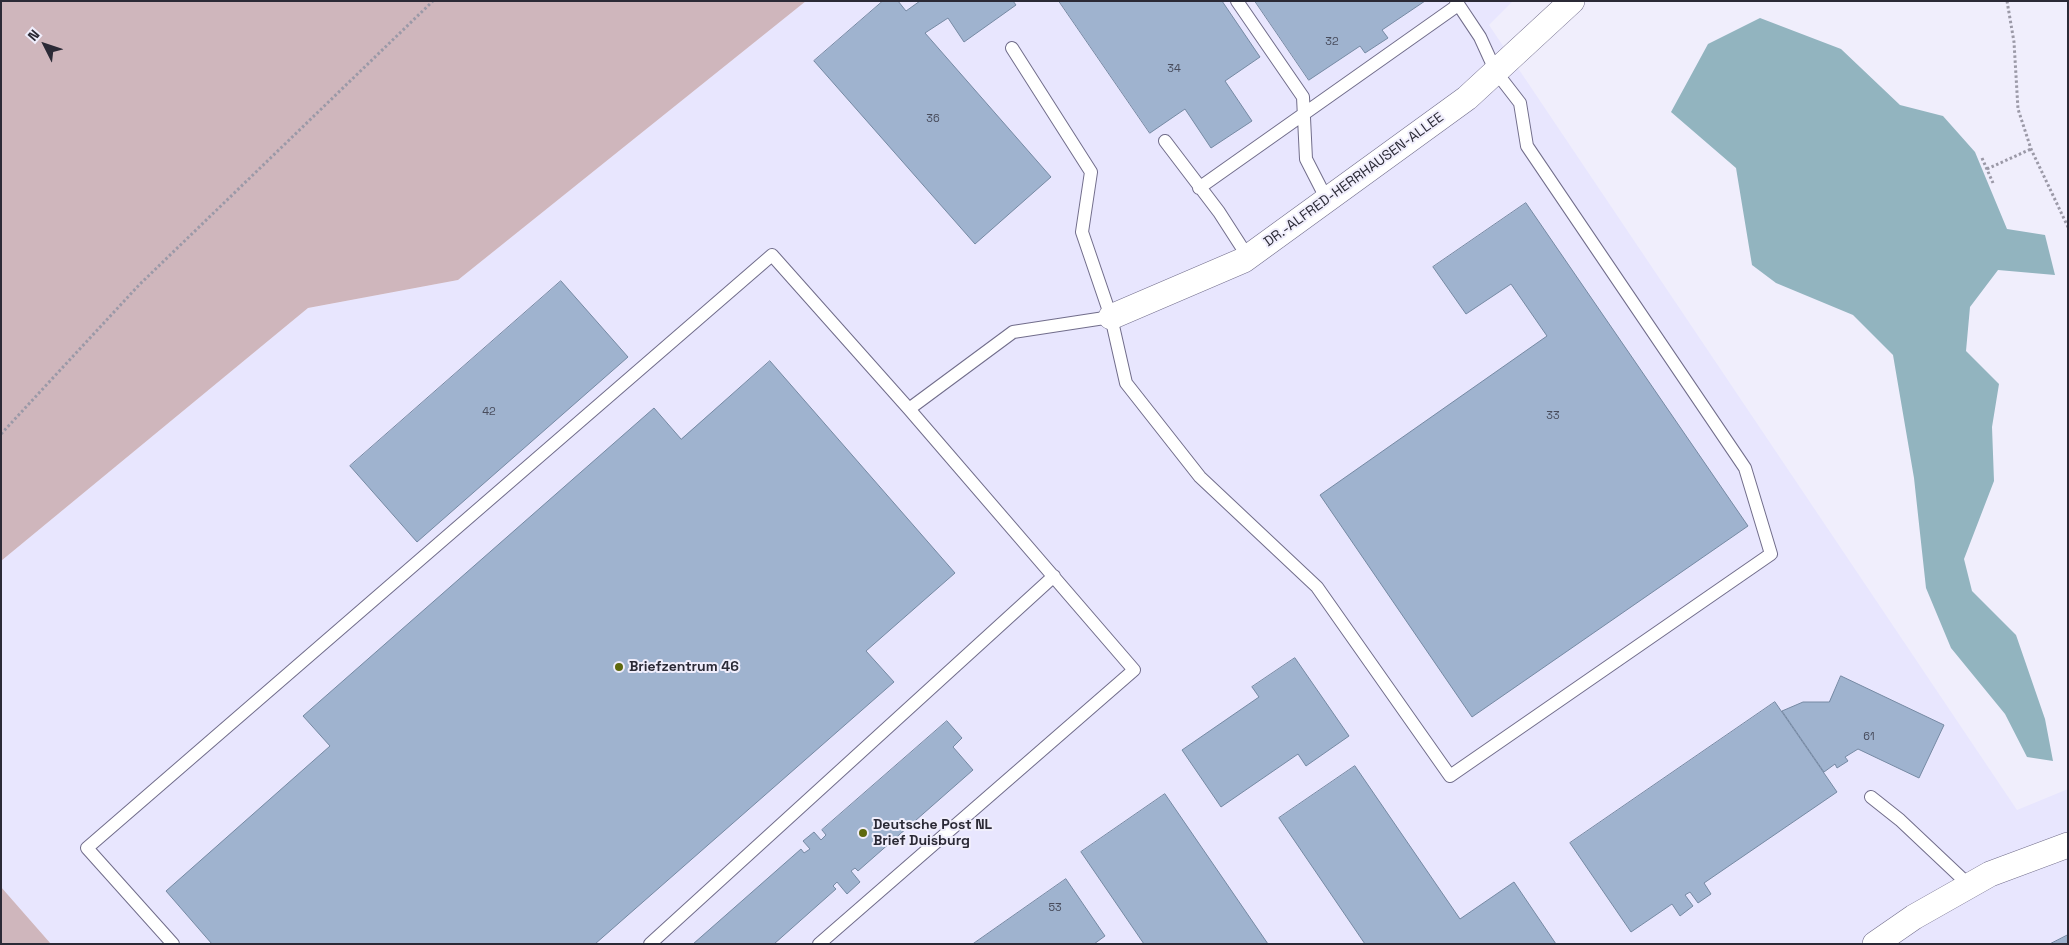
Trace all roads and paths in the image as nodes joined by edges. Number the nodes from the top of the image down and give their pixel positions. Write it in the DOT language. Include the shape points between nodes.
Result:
graph roads {
  1 [pos="433,1"];
  2 [pos="1237,1"];
  3 [pos="1572,1"];
  4 [pos="2007,1"];
  5 [pos="1457,3"];
  6 [pos="1012,48"];
  7 [pos="1496,72"];
  8 [pos="1304,114"];
  9 [pos="1165,141"];
  10 [pos="2031,149"];
  11 [pos="1982,158"];
  12 [pos="1987,169"];
  13 [pos="1993,183"];
  14 [pos="1198,188"];
  15 [pos="1327,200"];
  16 [pos="2068,227"];
  17 [pos="1248,257"];
  18 [pos="1111,317"];
  19 [pos="909,409"];
  20 [pos="1,434"];
  21 [pos="1054,576"];
  22 [pos="1871,797"];
  23 [pos="2068,845"];
  24 [pos="1970,886"];
  25 [pos="1890,940"];
  26 [pos="173,944"];
  27 [pos="650,944"];
  28 [pos="819,944"];
  1 -- 20 [label="path" via="139,285"];
  2 -- 8 [label="lane" via="1303,97"];
  3 -- 7 [label="street, DR.-ALFRED-HERRHAUSEN-ALLEE"];
  4 -- 10 [label="path" via="2014,42 2018,109"];
  5 -- 7 [label="lane" via="1480,36"];
  5 -- 8 [label="lane"];
  6 -- 18 [label="lane" via="1092,172 1082,232"];
  7 -- 15 [label="street, DR.-ALFRED-HERRHAUSEN-ALLEE" via="1467,98"];
  7 -- 18 [label="lane" via="1520,103 1527,146 1745,468 1771,554 1450,776 1317,587 1200,477 1126,383"];
  8 -- 14 [label="lane"];
  8 -- 15 [label="lane" via="1306,159"];
  9 -- 14 [label="lane"];
  10 -- 12 [label="path"];
  10 -- 16 [label="path"];
  11 -- 12 [label="path"];
  12 -- 13 [label="path"];
  14 -- 17 [label="lane" via="1219,212"];
  15 -- 17 [label="street, DR.-ALFRED-HERRHAUSEN-ALLEE"];
  17 -- 18 [label="street, DR.-ALFRED-HERRHAUSEN-ALLEE"];
  18 -- 19 [label="lane" via="1013,332"];
  19 -- 21 [label="lane"];
  19 -- 26 [label="lane" via="772,255 87,848"];
  21 -- 27 [label="lane"];
  21 -- 28 [label="lane" via="1134,670"];
  22 -- 24 [label="lane"];
  23 -- 24 [label="street" via="1990,874"];
  24 -- 25 [label="street"];
}
